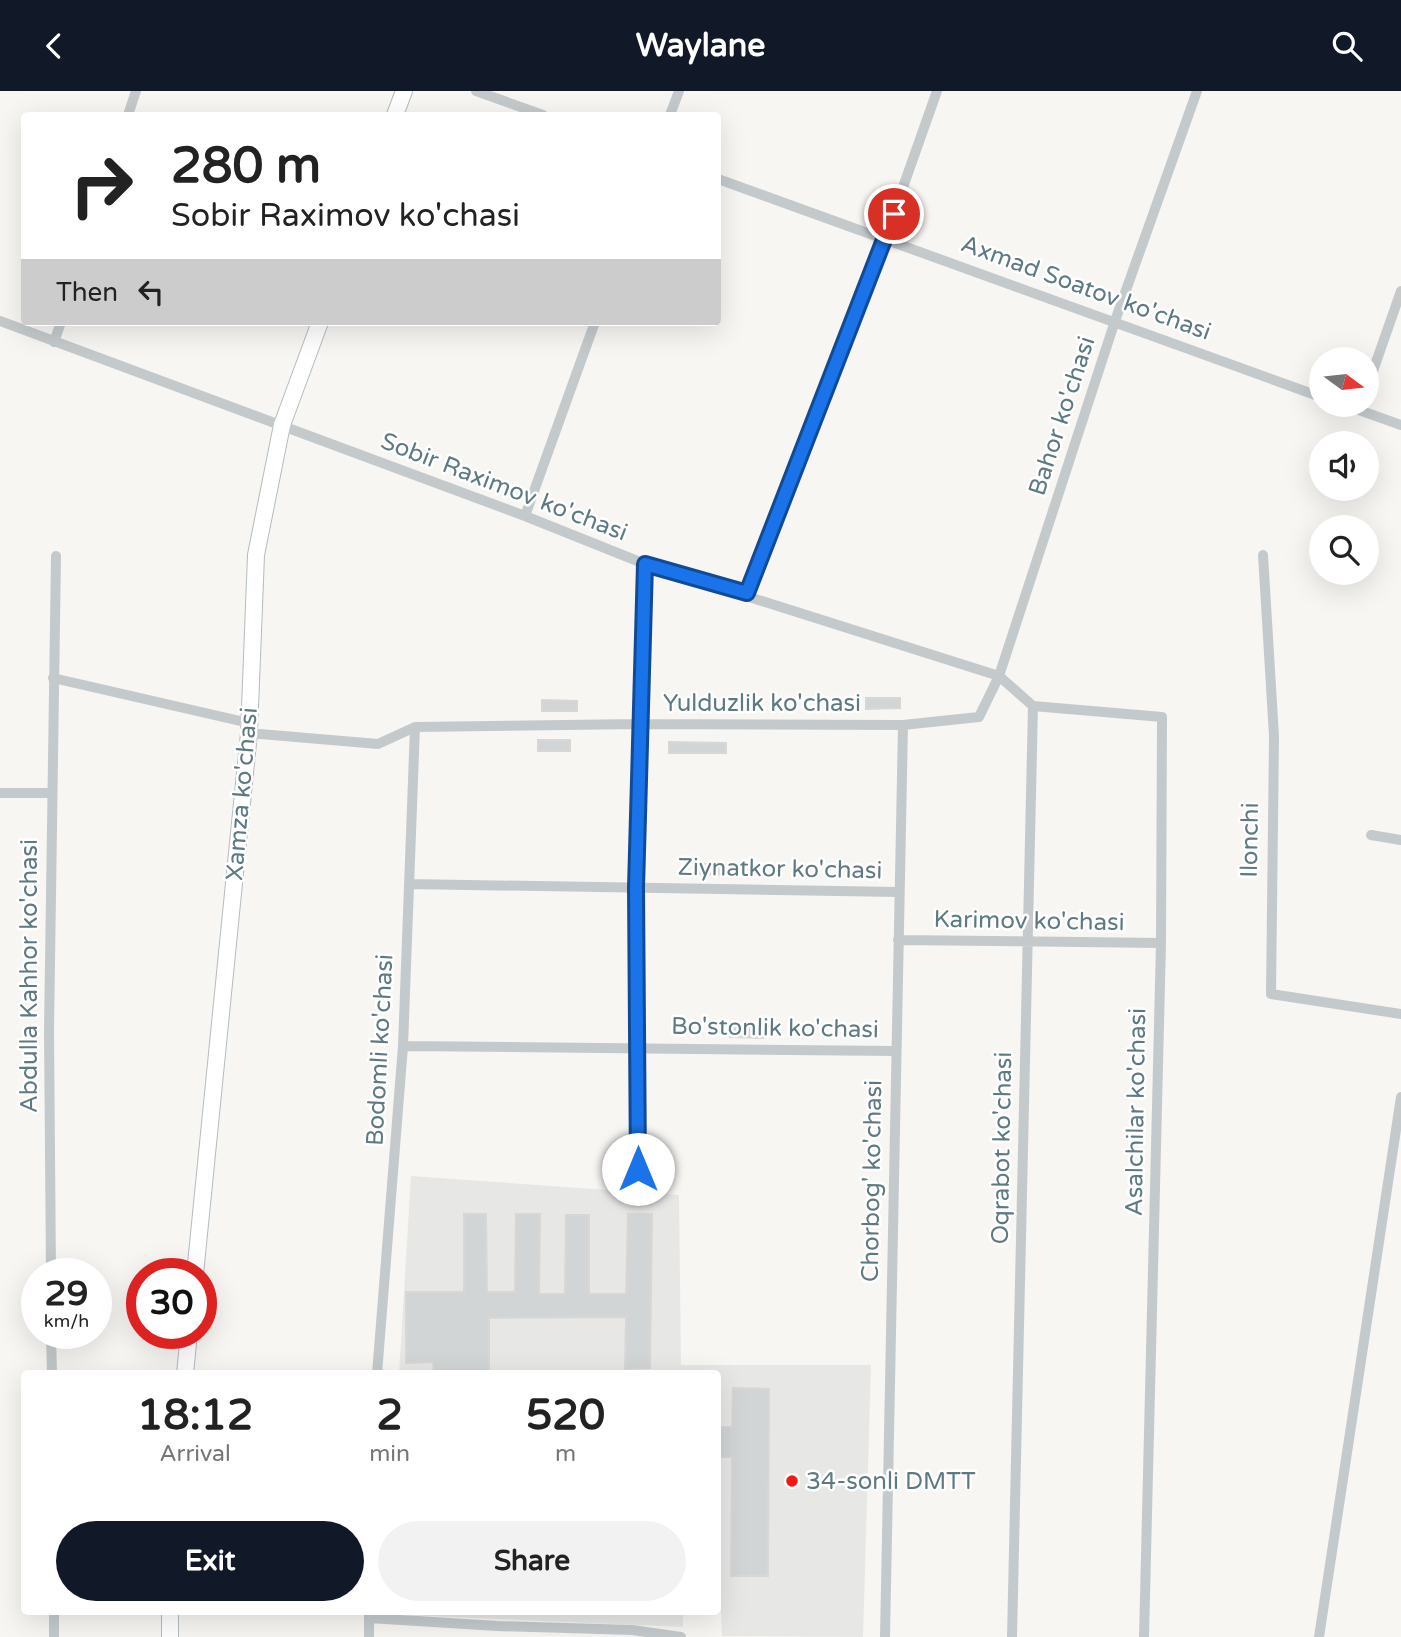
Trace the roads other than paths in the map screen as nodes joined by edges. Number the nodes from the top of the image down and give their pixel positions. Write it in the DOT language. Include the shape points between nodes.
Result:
graph roads {
  1 [pos="136,91"];
  2 [pos="404,91"];
  3 [pos="476,91"];
  4 [pos="679,91"];
  5 [pos="937,91"];
  6 [pos="1197,91"];
  7 [pos="129,112"];
  8 [pos="396,112"];
  9 [pos="535,112"];
  10 [pos="671,112"];
  11 [pos="721,180"];
  12 [pos="885,238"];
  13 [pos="1401,291"];
  14 [pos="0,321"];
  15 [pos="1115,321"];
  16 [pos="60,326"];
  17 [pos="319,326"];
  18 [pos="594,326"];
  19 [pos="54,342"];
  20 [pos="1379,354"];
  21 [pos="1309,393"];
  22 [pos="1379,415"];
  23 [pos="282,425"];
  24 [pos="1401,425"];
  25 [pos="525,516"];
  26 [pos="1263,555"];
  27 [pos="57,556"];
  28 [pos="645,564"];
  29 [pos="747,593"];
  30 [pos="999,676"];
  31 [pos="53,678"];
  32 [pos="1033,706"];
  33 [pos="639,724"];
  34 [pos="903,725"];
  35 [pos="415,727"];
  36 [pos="249,728"];
  37 [pos="0,793"];
  38 [pos="51,793"];
  39 [pos="1371,835"];
  40 [pos="1401,840"];
  41 [pos="409,884"];
  42 [pos="636,888"];
  43 [pos="898,892"];
  44 [pos="898,940"];
  45 [pos="1027,942"];
  46 [pos="1161,943"];
  47 [pos="1401,1014"];
  48 [pos="404,1047"];
  49 [pos="638,1047"];
  50 [pos="895,1051"];
  51 [pos="1401,1097"];
  52 [pos="638,1169"];
  53 [pos="51,1258"];
  54 [pos="197,1258"];
  55 [pos="51,1349"];
  56 [pos="187,1349"];
  57 [pos="52,1370"];
  58 [pos="185,1370"];
  59 [pos="377,1370"];
  60 [pos="54,1615"];
  61 [pos="170,1615"];
  62 [pos="369,1615"];
  63 [pos="497,1632"];
  64 [pos="631,1633"];
  65 [pos="54,1637"];
  66 [pos="170,1637"];
  67 [pos="369,1637"];
  68 [pos="681,1637"];
  69 [pos="886,1637"];
  70 [pos="1012,1637"];
  71 [pos="1144,1637"];
  72 [pos="1319,1637"];
  1 -- 7 [label="street"];
  2 -- 8 [label="main road"];
  3 -- 9 [label="street"];
  4 -- 10 [label="street"];
  5 -- 12 [label="street"];
  6 -- 15 [label="street, Bahor ko'chasi"];
  11 -- 12 [label="street, Axmad Soatov ko'chasi"];
  12 -- 15 [label="street, Axmad Soatov ko'chasi"];
  12 -- 29 [label="street"];
  13 -- 20 [label="street"];
  14 -- 19 [label="street, Sobir Raximov ko'chasi"];
  15 -- 21 [label="street, Axmad Soatov ko'chasi"];
  15 -- 30 [label="street, Bahor ko'chasi"];
  16 -- 19 [label="street"];
  17 -- 23 [label="main road, Xamza ko'chasi"];
  18 -- 25 [label="street"];
  19 -- 23 [label="street, Sobir Raximov ko'chasi"];
  22 -- 24 [label="street"];
  23 -- 25 [label="street, Sobir Raximov ko'chasi"];
  23 -- 36 [label="main road, Xamza ko'chasi" via="256,555"];
  25 -- 28 [label="street, Sobir Raximov ko'chasi"];
  26 -- 47 [label="street, Ilonchi" via="1274,736 1271,994"];
  27 -- 31 [label="street, Abdulla Kahhor ko'chasi"];
  28 -- 29 [label="street, Sobir Raximov ko'chasi"];
  28 -- 33 [label="street"];
  29 -- 30 [label="street, Sobir Raximov ko'chasi"];
  30 -- 32 [label="street"];
  30 -- 34 [label="street, Yulduzlik ko'chasi" via="979,717"];
  31 -- 36 [label="street"];
  31 -- 38 [label="street, Abdulla Kahhor ko'chasi"];
  32 -- 45 [label="street, Oqrabot ko'chasi"];
  32 -- 46 [label="street, Asalchilar ko'chasi" via="1162,717"];
  33 -- 34 [label="street, Yulduzlik ko'chasi"];
  33 -- 35 [label="street, Yulduzlik ko'chasi"];
  33 -- 42 [label="street"];
  34 -- 43 [label="street, Chorbog' ko'chasi"];
  35 -- 36 [label="street" via="378,744"];
  35 -- 41 [label="street, Bodomli ko'chasi"];
  36 -- 54 [label="main road, Xamza ko'chasi"];
  37 -- 38 [label="street"];
  38 -- 53 [label="street, Abdulla Kahhor ko'chasi"];
  39 -- 40 [label="street"];
  41 -- 42 [label="street, Ziynatkor ko'chasi"];
  41 -- 48 [label="street, Bodomli ko'chasi"];
  42 -- 43 [label="street, Ziynatkor ko'chasi"];
  42 -- 49 [label="street"];
  43 -- 44 [label="street, Chorbog' ko'chasi"];
  44 -- 45 [label="street, Karimov ko'chasi"];
  44 -- 50 [label="street, Chorbog' ko'chasi"];
  45 -- 46 [label="street, Karimov ko'chasi"];
  45 -- 70 [label="street, Oqrabot ko'chasi"];
  46 -- 71 [label="street, Asalchilar ko'chasi"];
  48 -- 49 [label="street, Bo'stonlik ko'chasi"];
  48 -- 59 [label="street, Bodomli ko'chasi"];
  49 -- 50 [label="street, Bo'stonlik ko'chasi"];
  49 -- 52 [label="street"];
  50 -- 69 [label="street, Chorbog' ko'chasi"];
  51 -- 72 [label="street"];
  55 -- 57 [label="street"];
  56 -- 58 [label="main road"];
  60 -- 65 [label="street"];
  61 -- 66 [label="main road"];
  62 -- 63 [label="street"];
  62 -- 67 [label="street"];
  63 -- 64 [label="street"];
  64 -- 68 [label="street"];
}
